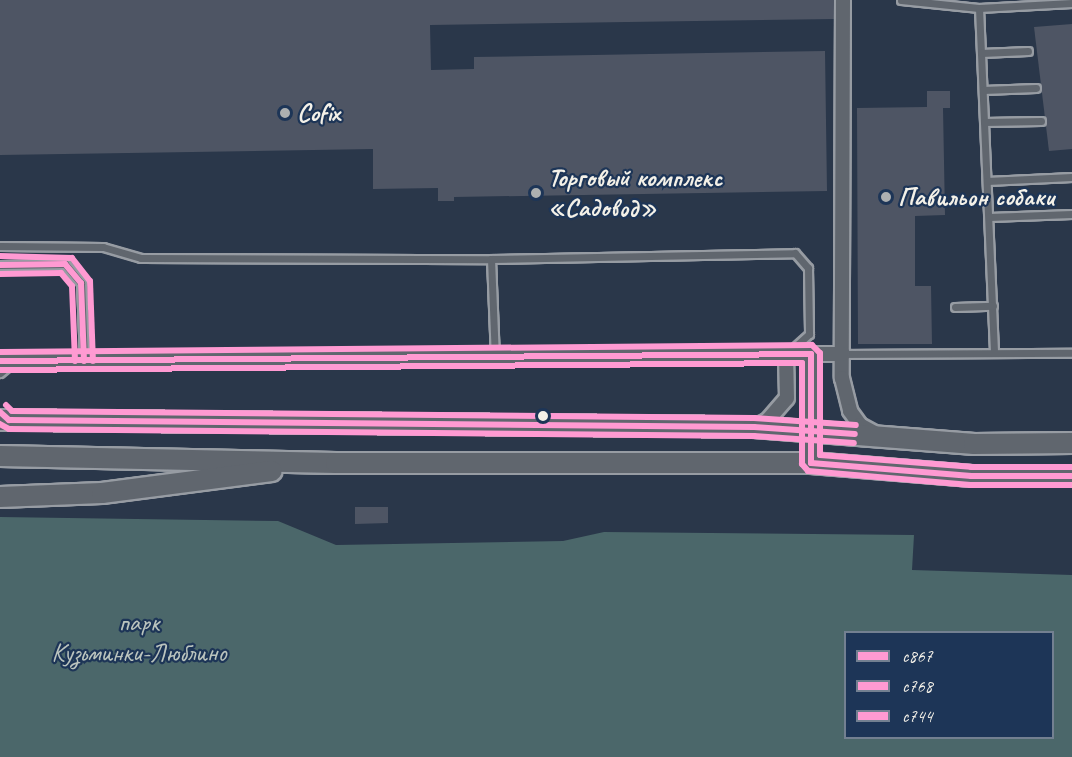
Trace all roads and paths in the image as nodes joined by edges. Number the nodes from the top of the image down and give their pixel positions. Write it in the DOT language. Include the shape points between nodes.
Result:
graph roads {
  1 [pos="843,0"];
  2 [pos="901,0"];
  3 [pos="1072,3"];
  4 [pos="979,8"];
  5 [pos="1028,51"];
  6 [pos="981,53"];
  7 [pos="1036,88"];
  8 [pos="983,90"];
  9 [pos="1041,121"];
  10 [pos="984,123"];
  11 [pos="1072,177"];
  12 [pos="987,181"];
  13 [pos="1072,214"];
  14 [pos="989,217"];
  15 [pos="0,246"];
  16 [pos="491,259"];
  17 [pos="0,265"];
  18 [pos="993,306"];
  19 [pos="955,307"];
  20 [pos="994,353"];
  21 [pos="1072,353"];
  22 [pos="811,354"];
  23 [pos="843,354"];
  24 [pos="786,355"];
  25 [pos="495,357"];
  26 [pos="7,361"];
  27 [pos="84,361"];
  28 [pos="0,373"];
  29 [pos="3,418"];
  30 [pos="754,427"];
  31 [pos="811,429"];
  32 [pos="881,437"];
  33 [pos="1072,443"];
  34 [pos="0,456"];
  35 [pos="336,463"];
  36 [pos="811,463"];
  37 [pos="1072,476"];
  38 [pos="0,498"];
  1 -- 23 [label="street"];
  2 -- 4 [label="lane"];
  3 -- 4 [label="lane"];
  4 -- 6 [label="lane"];
  5 -- 6 [label="lane"];
  6 -- 8 [label="lane"];
  7 -- 8 [label="lane"];
  8 -- 10 [label="lane"];
  9 -- 10 [label="lane"];
  10 -- 12 [label="lane"];
  11 -- 12 [label="lane"];
  12 -- 14 [label="lane"];
  13 -- 14 [label="lane"];
  14 -- 18 [label="lane"];
  15 -- 16 [label="lane" via="103,248 141,258"];
  16 -- 24 [label="lane" via="795,253 808,268 809,334"];
  16 -- 25 [label="lane"];
  17 -- 27 [label="lane" via="65,264 81,283"];
  18 -- 19 [label="lane"];
  18 -- 20 [label="lane"];
  20 -- 21 [label="lane"];
  20 -- 23 [label="lane"];
  22 -- 23 [label="street"];
  22 -- 24 [label="street"];
  22 -- 31 [label="street"];
  23 -- 32 [label="street" via="850,411 860,425"];
  24 -- 25 [label="street"];
  24 -- 30 [label="street" via="784,404"];
  25 -- 27 [label="street"];
  26 -- 27 [label="street"];
  26 -- 28 [label="lane"];
  29 -- 30 [label="main road"];
  30 -- 31 [label="main road"];
  31 -- 32 [label="main road"];
  31 -- 36 [label="street"];
  32 -- 33 [label="main road" via="974,444"];
  34 -- 35 [label="main road"];
  35 -- 36 [label="main road"];
  35 -- 38 [label="main road" via="102,493"];
  36 -- 37 [label="main road" via="971,477"];
}
